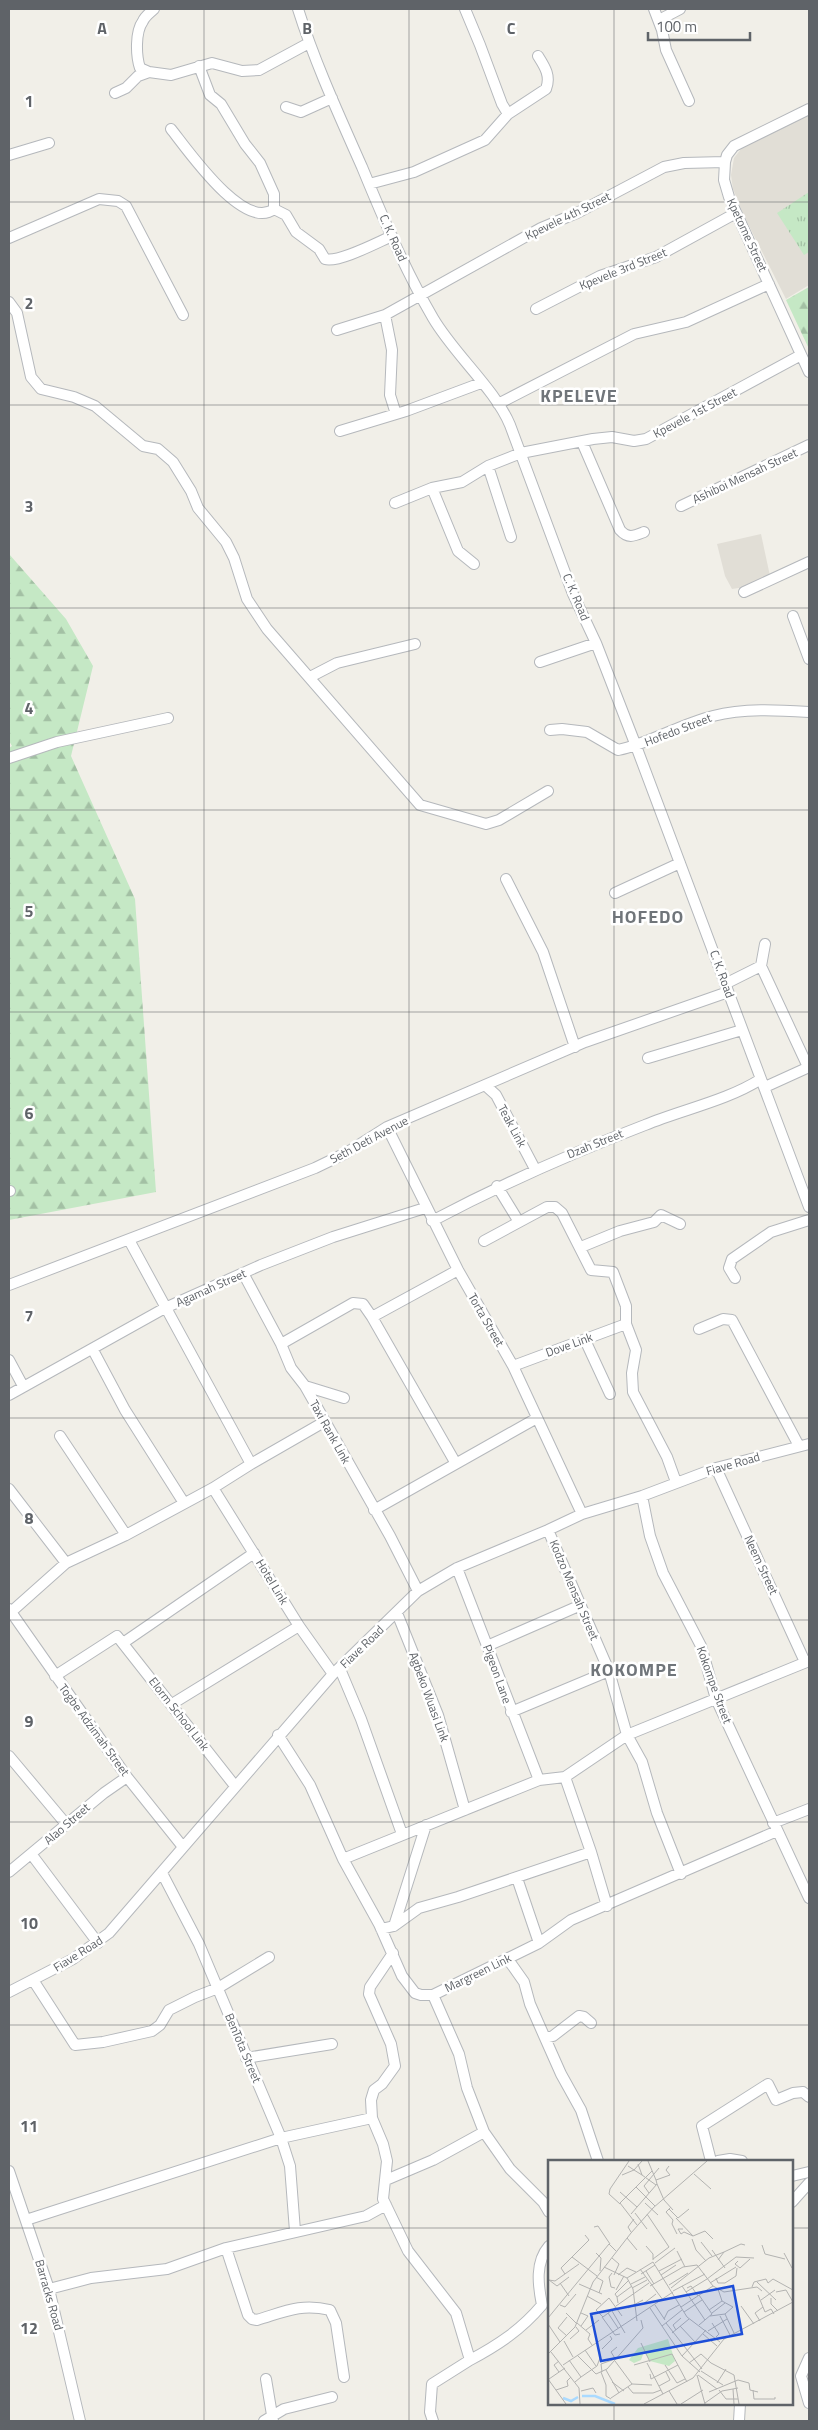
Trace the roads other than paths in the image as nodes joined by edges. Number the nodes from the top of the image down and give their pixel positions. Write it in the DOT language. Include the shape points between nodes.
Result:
graph roads {
  1 [pos="154,9"];
  2 [pos="298,9"];
  3 [pos="465,9"];
  4 [pos="654,9"];
  5 [pos="680,9"];
  6 [pos="659,20"];
  7 [pos="309,43"];
  8 [pos="538,56"];
  9 [pos="199,66"];
  10 [pos="149,72"];
  11 [pos="115,93"];
  12 [pos="332,98"];
  13 [pos="688,101"];
  14 [pos="286,107"];
  15 [pos="809,109"];
  16 [pos="508,114"];
  17 [pos="171,128"];
  18 [pos="50,143"];
  19 [pos="9,155"];
  20 [pos="725,162"];
  21 [pos="369,184"];
  22 [pos="274,209"];
  23 [pos="736,213"];
  24 [pos="392,236"];
  25 [pos="9,238"];
  26 [pos="769,284"];
  27 [pos="420,296"];
  28 [pos="9,302"];
  29 [pos="536,309"];
  30 [pos="183,315"];
  31 [pos="384,316"];
  32 [pos="337,330"];
  33 [pos="801,356"];
  34 [pos="809,372"];
  35 [pos="481,383"];
  36 [pos="498,404"];
  37 [pos="396,414"];
  38 [pos="340,431"];
  39 [pos="582,442"];
  40 [pos="809,446"];
  41 [pos="521,453"];
  42 [pos="488,466"];
  43 [pos="432,488"];
  44 [pos="396,503"];
  45 [pos="681,506"];
  46 [pos="644,532"];
  47 [pos="511,537"];
  48 [pos="809,562"];
  49 [pos="474,564"];
  50 [pos="744,592"];
  51 [pos="793,616"];
  52 [pos="596,643"];
  53 [pos="415,644"];
  54 [pos="809,659"];
  55 [pos="540,662"];
  56 [pos="310,677"];
  57 [pos="809,712"];
  58 [pos="168,718"];
  59 [pos="550,730"];
  60 [pos="636,746"];
  61 [pos="9,758"];
  62 [pos="548,791"];
  63 [pos="680,863"];
  64 [pos="506,879"];
  65 [pos="616,893"];
  66 [pos="765,944"];
  67 [pos="762,966"];
  68 [pos="727,988"];
  69 [pos="742,1030"];
  70 [pos="574,1047"];
  71 [pos="648,1058"];
  72 [pos="809,1067"];
  73 [pos="763,1083"];
  74 [pos="486,1086"];
  75 [pos="387,1127"];
  76 [pos="535,1169"];
  77 [pos="498,1186"];
  78 [pos="809,1207"];
  79 [pos="425,1208"];
  80 [pos="809,1220"];
  81 [pos="432,1221"];
  82 [pos="519,1222"];
  83 [pos="680,1224"];
  84 [pos="129,1240"];
  85 [pos="484,1241"];
  86 [pos="581,1247"];
  87 [pos="458,1270"];
  88 [pos="244,1273"];
  89 [pos="735,1278"];
  90 [pos="9,1285"];
  91 [pos="165,1308"];
  92 [pos="372,1317"];
  93 [pos="626,1324"];
  94 [pos="698,1329"];
  95 [pos="585,1340"];
  96 [pos="281,1344"];
  97 [pos="93,1350"];
  98 [pos="9,1360"];
  99 [pos="512,1366"];
  100 [pos="23,1386"];
  101 [pos="305,1386"];
  102 [pos="610,1394"];
  103 [pos="9,1396"];
  104 [pos="344,1398"];
  105 [pos="536,1418"];
  106 [pos="324,1422"];
  107 [pos="60,1436"];
  108 [pos="804,1445"];
  109 [pos="455,1462"];
  110 [pos="251,1464"];
  111 [pos="716,1468"];
  112 [pos="676,1482"];
  113 [pos="213,1488"];
  114 [pos="9,1489"];
  115 [pos="642,1496"];
  116 [pos="184,1504"];
  117 [pos="374,1510"];
  118 [pos="582,1514"];
  119 [pos="548,1530"];
  120 [pos="126,1535"];
  121 [pos="254,1552"];
  122 [pos="66,1563"];
  123 [pos="457,1568"];
  124 [pos="418,1591"];
  125 [pos="580,1605"];
  126 [pos="10,1610"];
  127 [pos="397,1613"];
  128 [pos="299,1626"];
  129 [pos="123,1643"];
  130 [pos="487,1646"];
  131 [pos="807,1662"];
  132 [pos="336,1671"];
  133 [pos="609,1671"];
  134 [pos="55,1676"];
  135 [pos="716,1699"];
  136 [pos="172,1704"];
  137 [pos="511,1712"];
  138 [pos="278,1735"];
  139 [pos="627,1735"];
  140 [pos="9,1756"];
  141 [pos="13,1768"];
  142 [pos="127,1777"];
  143 [pos="565,1777"];
  144 [pos="539,1780"];
  145 [pos="235,1786"];
  146 [pos="809,1808"];
  147 [pos="465,1810"];
  148 [pos="66,1824"];
  149 [pos="426,1825"];
  150 [pos="775,1827"];
  151 [pos="402,1834"];
  152 [pos="183,1847"];
  153 [pos="591,1852"];
  154 [pos="32,1855"];
  155 [pos="343,1859"];
  156 [pos="9,1872"];
  157 [pos="162,1873"];
  158 [pos="681,1874"];
  159 [pos="517,1878"];
  160 [pos="809,1898"];
  161 [pos="607,1906"];
  162 [pos="394,1926"];
  163 [pos="381,1929"];
  164 [pos="98,1943"];
  165 [pos="539,1943"];
  166 [pos="392,1953"];
  167 [pos="269,1957"];
  168 [pos="507,1958"];
  169 [pos="34,1980"];
  170 [pos="218,1988"];
  171 [pos="9,1992"];
  172 [pos="433,1995"];
  173 [pos="591,2023"];
  174 [pos="545,2038"];
  175 [pos="332,2044"];
  176 [pos="246,2058"];
  177 [pos="809,2097"];
  178 [pos="372,2118"];
  179 [pos="484,2132"];
  180 [pos="281,2138"];
  181 [pos="598,2160"];
  182 [pos="711,2160"];
  183 [pos="9,2171"];
  184 [pos="809,2172"];
  185 [pos="793,2176"];
  186 [pos="386,2180"];
  187 [pos="809,2183"];
  188 [pos="793,2201"];
  189 [pos="386,2205"];
  190 [pos="548,2210"];
  191 [pos="26,2220"];
  192 [pos="295,2231"];
  193 [pos="548,2247"];
  194 [pos="226,2248"];
  195 [pos="49,2289"];
  196 [pos="546,2306"];
  197 [pos="809,2358"];
  198 [pos="470,2360"];
  199 [pos="344,2377"];
  200 [pos="266,2380"];
  201 [pos="332,2397"];
  202 [pos="809,2403"];
  203 [pos="740,2405"];
  204 [pos="269,2420"];
  205 [pos="80,2421"];
  206 [pos="433,2421"];
  207 [pos="739,2421"];
  1 -- 10 [label="street" via="142,22 137,60 140,68"];
  2 -- 7 [label="street, C. K. Road"];
  3 -- 16 [label="street"];
  4 -- 6 [label="street"];
  5 -- 6 [label="street"];
  6 -- 13 [label="street" via="666,50"];
  7 -- 9 [label="street" via="259,70 242,71 212,63"];
  7 -- 12 [label="street, C. K. Road"];
  8 -- 16 [label="street" via="547,71 546,89"];
  9 -- 10 [label="street" via="171,75"];
  9 -- 22 [label="street" via="210,95 221,104 260,163 274,194"];
  10 -- 11 [label="street"];
  12 -- 14 [label="street" via="301,112"];
  12 -- 21 [label="street, C. K. Road"];
  15 -- 20 [label="street" via="740,142 730,150"];
  16 -- 21 [label="street" via="485,140 474,146 414,172"];
  17 -- 22 [label="street" via="212,181 227,194 260,214"];
  18 -- 19 [label="street"];
  20 -- 23 [label="street, Kpetome Street" via="724,180"];
  20 -- 27 [label="street, Kpevele 4th Street" via="684,163 664,168 541,228"];
  21 -- 24 [label="street, C. K. Road"];
  22 -- 24 [label="street" via="286,215 296,232 327,260 351,254"];
  23 -- 26 [label="street, Kpetome Street"];
  23 -- 29 [label="street, Kpevele 3rd Street" via="656,257 600,276"];
  24 -- 27 [label="street, C. K. Road"];
  25 -- 30 [label="street" via="98,199 118,201 126,206"];
  26 -- 33 [label="street, Kpetome Street"];
  26 -- 36 [label="street" via="686,322 634,334"];
  27 -- 31 [label="street, Kpevele 4th Street"];
  27 -- 35 [label="street, C. K. Road" via="445,338"];
  28 -- 56 [label="street" via="17,312 31,377 41,389 95,406 143,446 158,449 173,462 198,508 226,542 247,599 256,614"];
  31 -- 32 [label="street, Kpevele 4th Street"];
  31 -- 37 [label="street" via="392,350 390,395"];
  33 -- 34 [label="street, Kpetome Street"];
  33 -- 39 [label="street, Kpevele 1st Street" via="646,439 612,438"];
  35 -- 36 [label="street, C. K. Road"];
  35 -- 37 [label="street"];
  36 -- 41 [label="street, C. K. Road" via="508,419"];
  37 -- 38 [label="street"];
  39 -- 41 [label="street, Kpevele 1st Street"];
  39 -- 46 [label="street" via="620,530 631,537"];
  40 -- 45 [label="street, Ashiboi Mensah Street"];
  41 -- 42 [label="street, Kpevele 1st Street"];
  41 -- 52 [label="street, C. K. Road" via="570,585"];
  42 -- 43 [label="street, Kpevele 1st Street" via="462,482"];
  42 -- 47 [label="street"];
  43 -- 44 [label="street, Kpevele 1st Street"];
  43 -- 49 [label="street" via="458,551"];
  48 -- 50 [label="street"];
  51 -- 54 [label="street"];
  52 -- 55 [label="street"];
  52 -- 60 [label="street, C. K. Road"];
  53 -- 56 [label="street" via="337,663"];
  56 -- 62 [label="street" via="420,805 486,824 499,820"];
  57 -- 60 [label="street, Hofedo Street" via="737,711 711,716"];
  58 -- 61 [label="street" via="57,742"];
  59 -- 60 [label="street" via="587,732 618,750"];
  60 -- 63 [label="street, C. K. Road"];
  63 -- 65 [label="street"];
  63 -- 68 [label="street, C. K. Road"];
  64 -- 70 [label="street" via="542,952"];
  66 -- 67 [label="street"];
  67 -- 68 [label="street, Seth Deti Avenue"];
  67 -- 72 [label="street"];
  68 -- 69 [label="street, C. K. Road"];
  68 -- 70 [label="street, Seth Deti Avenue"];
  69 -- 71 [label="street"];
  69 -- 73 [label="street, C. K. Road"];
  70 -- 74 [label="street, Seth Deti Avenue"];
  72 -- 73 [label="street, Dzah Street"];
  73 -- 76 [label="street, Dzah Street" via="654,1121"];
  73 -- 78 [label="street, C. K. Road"];
  74 -- 75 [label="street, Seth Deti Avenue"];
  74 -- 76 [label="street, Teak Link" via="496,1095"];
  75 -- 79 [label="street, Torta Street"];
  75 -- 84 [label="street, Seth Deti Avenue" via="315,1168"];
  76 -- 77 [label="street, Dzah Street"];
  77 -- 81 [label="street, Dzah Street"];
  77 -- 82 [label="street"];
  79 -- 81 [label="street, Torta Street"];
  79 -- 88 [label="street, Agamah Street" via="333,1237"];
  80 -- 89 [label="street" via="771,1232 735,1258 729,1268"];
  81 -- 87 [label="street, Torta Street"];
  82 -- 85 [label="street"];
  82 -- 86 [label="street" via="555,1207 562,1213"];
  83 -- 86 [label="street" via="661,1215 654,1222 620,1231"];
  84 -- 90 [label="street, Seth Deti Avenue"];
  84 -- 91 [label="street"];
  86 -- 93 [label="street" via="591,1270 613,1272 626,1306"];
  87 -- 92 [label="street"];
  87 -- 99 [label="street, Torta Street"];
  88 -- 91 [label="street, Agamah Street"];
  88 -- 96 [label="street, Taxi Rank Link"];
  91 -- 97 [label="street, Agamah Street"];
  91 -- 110 [label="street"];
  92 -- 96 [label="street" via="363,1304 353,1303"];
  92 -- 109 [label="street"];
  93 -- 95 [label="street, Dove Link"];
  93 -- 112 [label="street" via="636,1350 633,1392 667,1456"];
  94 -- 108 [label="street" via="723,1319 732,1320"];
  95 -- 99 [label="street, Dove Link"];
  95 -- 102 [label="street"];
  96 -- 101 [label="street, Taxi Rank Link" via="291,1368"];
  97 -- 100 [label="street, Agamah Street"];
  97 -- 116 [label="street"];
  98 -- 100 [label="street"];
  99 -- 105 [label="street, Torta Street"];
  100 -- 103 [label="street, Agamah Street"];
  101 -- 104 [label="street"];
  101 -- 106 [label="street, Taxi Rank Link"];
  105 -- 109 [label="street"];
  105 -- 118 [label="street, Torta Street"];
  106 -- 110 [label="street"];
  106 -- 117 [label="street, Taxi Rank Link"];
  107 -- 120 [label="street"];
  108 -- 111 [label="street, Fiave Road"];
  109 -- 117 [label="street"];
  110 -- 113 [label="street"];
  111 -- 112 [label="street, Fiave Road"];
  111 -- 131 [label="street, Neem Street"];
  112 -- 115 [label="street, Fiave Road"];
  113 -- 116 [label="street"];
  113 -- 121 [label="street, Hotel Link"];
  114 -- 122 [label="street"];
  115 -- 118 [label="street, Fiave Road"];
  115 -- 135 [label="street, Kokompe Street" via="650,1536 663,1573 701,1646"];
  116 -- 120 [label="street"];
  117 -- 124 [label="street, Taxi Rank Link"];
  118 -- 119 [label="street, Fiave Road"];
  119 -- 123 [label="street, Fiave Road"];
  119 -- 125 [label="street, Kodzo Mensah Street"];
  120 -- 122 [label="street"];
  121 -- 128 [label="street, Hotel Link"];
  121 -- 129 [label="street"];
  122 -- 126 [label="street"];
  123 -- 124 [label="street, Fiave Road"];
  123 -- 130 [label="street, Pigeon Lane"];
  124 -- 127 [label="street, Fiave Road"];
  125 -- 130 [label="street"];
  125 -- 133 [label="street, Kodzo Mensah Street"];
  126 -- 134 [label="street, Togbe Adzimah Street"];
  127 -- 132 [label="street, Fiave Road"];
  127 -- 147 [label="street, Agbeko Wuasi Link" via="438,1715"];
  128 -- 132 [label="street, Hotel Link"];
  128 -- 136 [label="street"];
  129 -- 134 [label="street" via="117,1636 112,1637"];
  129 -- 136 [label="street, Elorm School Link"];
  130 -- 137 [label="street, Pigeon Lane"];
  131 -- 135 [label="street"];
  132 -- 138 [label="street, Fiave Road"];
  132 -- 151 [label="street, Hotel Link" via="361,1719"];
  133 -- 137 [label="street"];
  133 -- 139 [label="street, Kodzo Mensah Street"];
  134 -- 142 [label="street, Togbe Adzimah Street"];
  135 -- 139 [label="street"];
  135 -- 150 [label="street, Kokompe Street"];
  136 -- 145 [label="street, Elorm School Link"];
  137 -- 144 [label="street, Pigeon Lane"];
  138 -- 145 [label="street, Fiave Road"];
  138 -- 155 [label="street, Margreen Link" via="310,1785"];
  139 -- 143 [label="street"];
  139 -- 158 [label="street, Kodzo Mensah Street" via="642,1762"];
  140 -- 141 [label="street"];
  141 -- 148 [label="street"];
  142 -- 148 [label="street, Alao Street"];
  142 -- 152 [label="street, Togbe Adzimah Street"];
  143 -- 144 [label="street"];
  143 -- 153 [label="street"];
  144 -- 147 [label="street"];
  145 -- 152 [label="street, Fiave Road"];
  146 -- 150 [label="street, Margreen Link"];
  147 -- 149 [label="street"];
  148 -- 154 [label="street, Alao Street"];
  149 -- 151 [label="street"];
  149 -- 162 [label="street"];
  150 -- 158 [label="street, Margreen Link"];
  150 -- 160 [label="street, Kokompe Street"];
  151 -- 155 [label="street"];
  152 -- 157 [label="street, Fiave Road"];
  153 -- 159 [label="street"];
  153 -- 161 [label="street"];
  154 -- 156 [label="street, Alao Street"];
  154 -- 164 [label="street"];
  155 -- 163 [label="street, Margreen Link"];
  157 -- 164 [label="street, Fiave Road"];
  157 -- 170 [label="street, BenTota Street"];
  158 -- 161 [label="street, Margreen Link"];
  159 -- 162 [label="street" via="419,1908"];
  159 -- 165 [label="street"];
  161 -- 165 [label="street, Margreen Link" via="571,1920"];
  162 -- 163 [label="street"];
  163 -- 166 [label="street, Margreen Link"];
  164 -- 169 [label="street, Fiave Road"];
  165 -- 168 [label="street, Margreen Link"];
  166 -- 172 [label="street, Margreen Link" via="409,1987 421,1995"];
  166 -- 178 [label="street" via="370,1987 369,1994 391,2044 395,2066 374,2090"];
  167 -- 170 [label="street"];
  168 -- 172 [label="street, Margreen Link"];
  168 -- 174 [label="street" via="524,1982"];
  169 -- 170 [label="street" via="75,2045 152,2030 160,2025 169,2010"];
  169 -- 171 [label="street, Fiave Road"];
  170 -- 176 [label="street, BenTota Street"];
  172 -- 179 [label="street" via="456,2047"];
  173 -- 174 [label="street" via="579,2016 553,2036"];
  174 -- 181 [label="street" via="581,2110"];
  175 -- 176 [label="street"];
  176 -- 180 [label="street, BenTota Street"];
  177 -- 182 [label="street" via="802,2092 776,2100 768,2084 741,2100 702,2126"];
  178 -- 180 [label="street"];
  178 -- 186 [label="street" via="387,2161"];
  179 -- 186 [label="street" via="433,2160"];
  179 -- 190 [label="street" via="510,2169"];
  180 -- 191 [label="street"];
  180 -- 192 [label="street, BenTota Street" via="290,2166"];
  183 -- 191 [label="street, Barracks Road"];
  184 -- 185 [label="street"];
  186 -- 189 [label="street" via="383,2199"];
  187 -- 188 [label="street"];
  189 -- 192 [label="street" via="366,2216"];
  189 -- 198 [label="street" via="408,2252 456,2313"];
  191 -- 195 [label="street, Barracks Road"];
  192 -- 194 [label="street"];
  193 -- 196 [label="street" via="541,2255 538,2285"];
  194 -- 195 [label="street" via="167,2269 92,2278"];
  194 -- 199 [label="street" via="252,2319 298,2307 316,2306 330,2310 336,2323"];
  195 -- 205 [label="street, Barracks Road"];
  196 -- 198 [label="street" via="505,2340"];
  197 -- 202 [label="street" via="800,2376"];
  198 -- 206 [label="street" via="432,2384 430,2412"];
  200 -- 204 [label="street"];
  201 -- 204 [label="street" via="284,2409"];
  203 -- 207 [label="street"];
}
